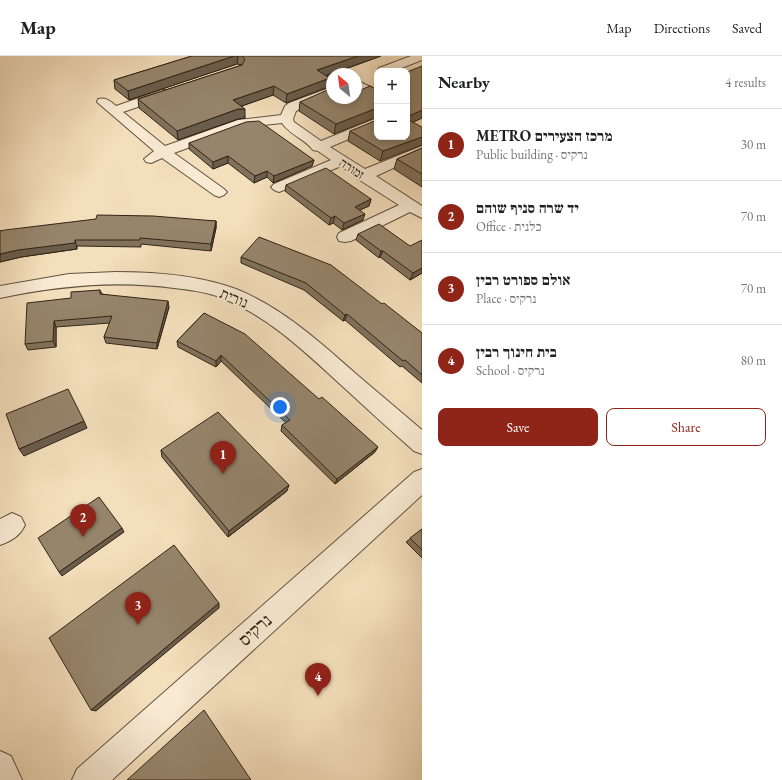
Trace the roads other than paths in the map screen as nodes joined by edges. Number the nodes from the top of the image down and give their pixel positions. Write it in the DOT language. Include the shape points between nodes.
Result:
graph roads {
  1 [pos="421,56"];
  2 [pos="391,68"];
  3 [pos="374,74"];
  4 [pos="362,80"];
  5 [pos="362,86"];
  6 [pos="179,89"];
  7 [pos="326,93"];
  8 [pos="374,93"];
  9 [pos="103,102"];
  10 [pos="114,111"];
  11 [pos="286,119"];
  12 [pos="374,123"];
  13 [pos="318,147"];
  14 [pos="422,150"];
  15 [pos="157,156"];
  16 [pos="341,161"];
  17 [pos="364,176"];
  18 [pos="279,187"];
  19 [pos="219,192"];
  20 [pos="418,209"];
  21 [pos="344,237"];
  22 [pos="0,292"];
  23 [pos="422,444"];
  24 [pos="422,480"];
  25 [pos="0,767"];
  26 [pos="6,780"];
  27 [pos="88,780"];
  1 -- 2 [label="street"];
  3 -- 4 [label="street"];
  5 -- 8 [label="street"];
  6 -- 10 [label="street"];
  7 -- 11 [label="street" via="294,106"];
  9 -- 10 [label="street"];
  10 -- 15 [label="street"];
  11 -- 13 [label="street, זמורה" via="293,128"];
  11 -- 15 [label="street" via="243,124"];
  12 -- 13 [label="street"];
  13 -- 16 [label="street, זמורה"];
  14 -- 17 [label="street"];
  15 -- 19 [label="street"];
  16 -- 17 [label="street, זמורה"];
  16 -- 18 [label="street"];
  17 -- 20 [label="street, זמורה"];
  20 -- 21 [label="street"];
  22 -- 23 [label="street, נורית" via="56,282 107,277 158,278 234,296 269,315 310,344"];
  24 -- 27 [label="street, נרקיס"];
  25 -- 26 [label="street"];
}
